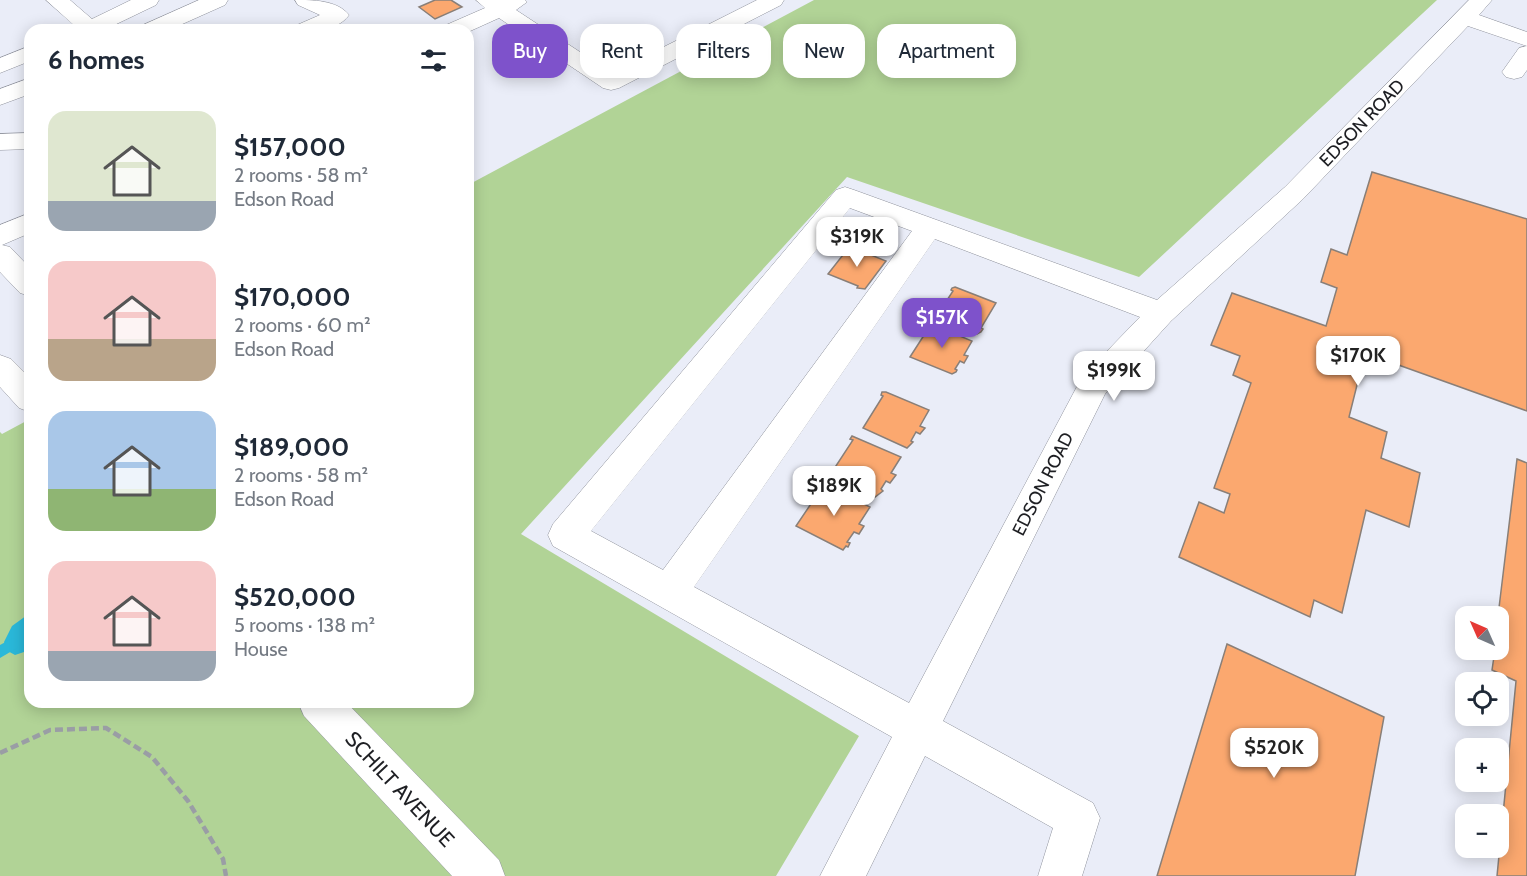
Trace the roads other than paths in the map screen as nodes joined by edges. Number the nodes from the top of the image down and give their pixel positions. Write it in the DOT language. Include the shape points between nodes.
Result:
graph roads {
  1 [pos="57,0"];
  2 [pos="148,0"];
  3 [pos="217,0"];
  4 [pos="306,0"];
  5 [pos="773,0"];
  6 [pos="503,3"];
  7 [pos="1473,9"];
  8 [pos="83,24"];
  9 [pos="102,24"];
  10 [pos="164,24"];
  11 [pos="319,24"];
  12 [pos="465,24"];
  13 [pos="1527,39"];
  14 [pos="0,40"];
  15 [pos="17,59"];
  16 [pos="24,141"];
  17 [pos="0,142"];
  18 [pos="24,225"];
  19 [pos="929,227"];
  20 [pos="0,236"];
  21 [pos="0,254"];
  22 [pos="24,280"];
  23 [pos="1161,313"];
  24 [pos="669,592"];
  25 [pos="324,708"];
  26 [pos="918,729"];
  27 [pos="483,876"];
  28 [pos="842,876"];
  29 [pos="1060,876"];
  1 -- 8 [label="street"];
  2 -- 9 [label="street"];
  3 -- 10 [label="street"];
  4 -- 11 [label="street" via="338,15"];
  5 -- 6 [label="street" via="734,10 611,83"];
  6 -- 12 [label="street"];
  7 -- 13 [label="street"];
  7 -- 23 [label="street, EDSON ROAD" via="1294,193"];
  14 -- 15 [label="street"];
  16 -- 17 [label="street"];
  18 -- 20 [label="street"];
  19 -- 23 [label="street"];
  19 -- 24 [label="street"];
  19 -- 24 [label="street" via="845,196 567,535"];
  21 -- 22 [label="street"];
  23 -- 26 [label="street, EDSON ROAD" via="1093,386"];
  24 -- 26 [label="street"];
  25 -- 27 [label="street, SCHILT AVENUE"];
  26 -- 28 [label="street, EDSON ROAD"];
  26 -- 29 [label="street" via="1078,818"];
}
